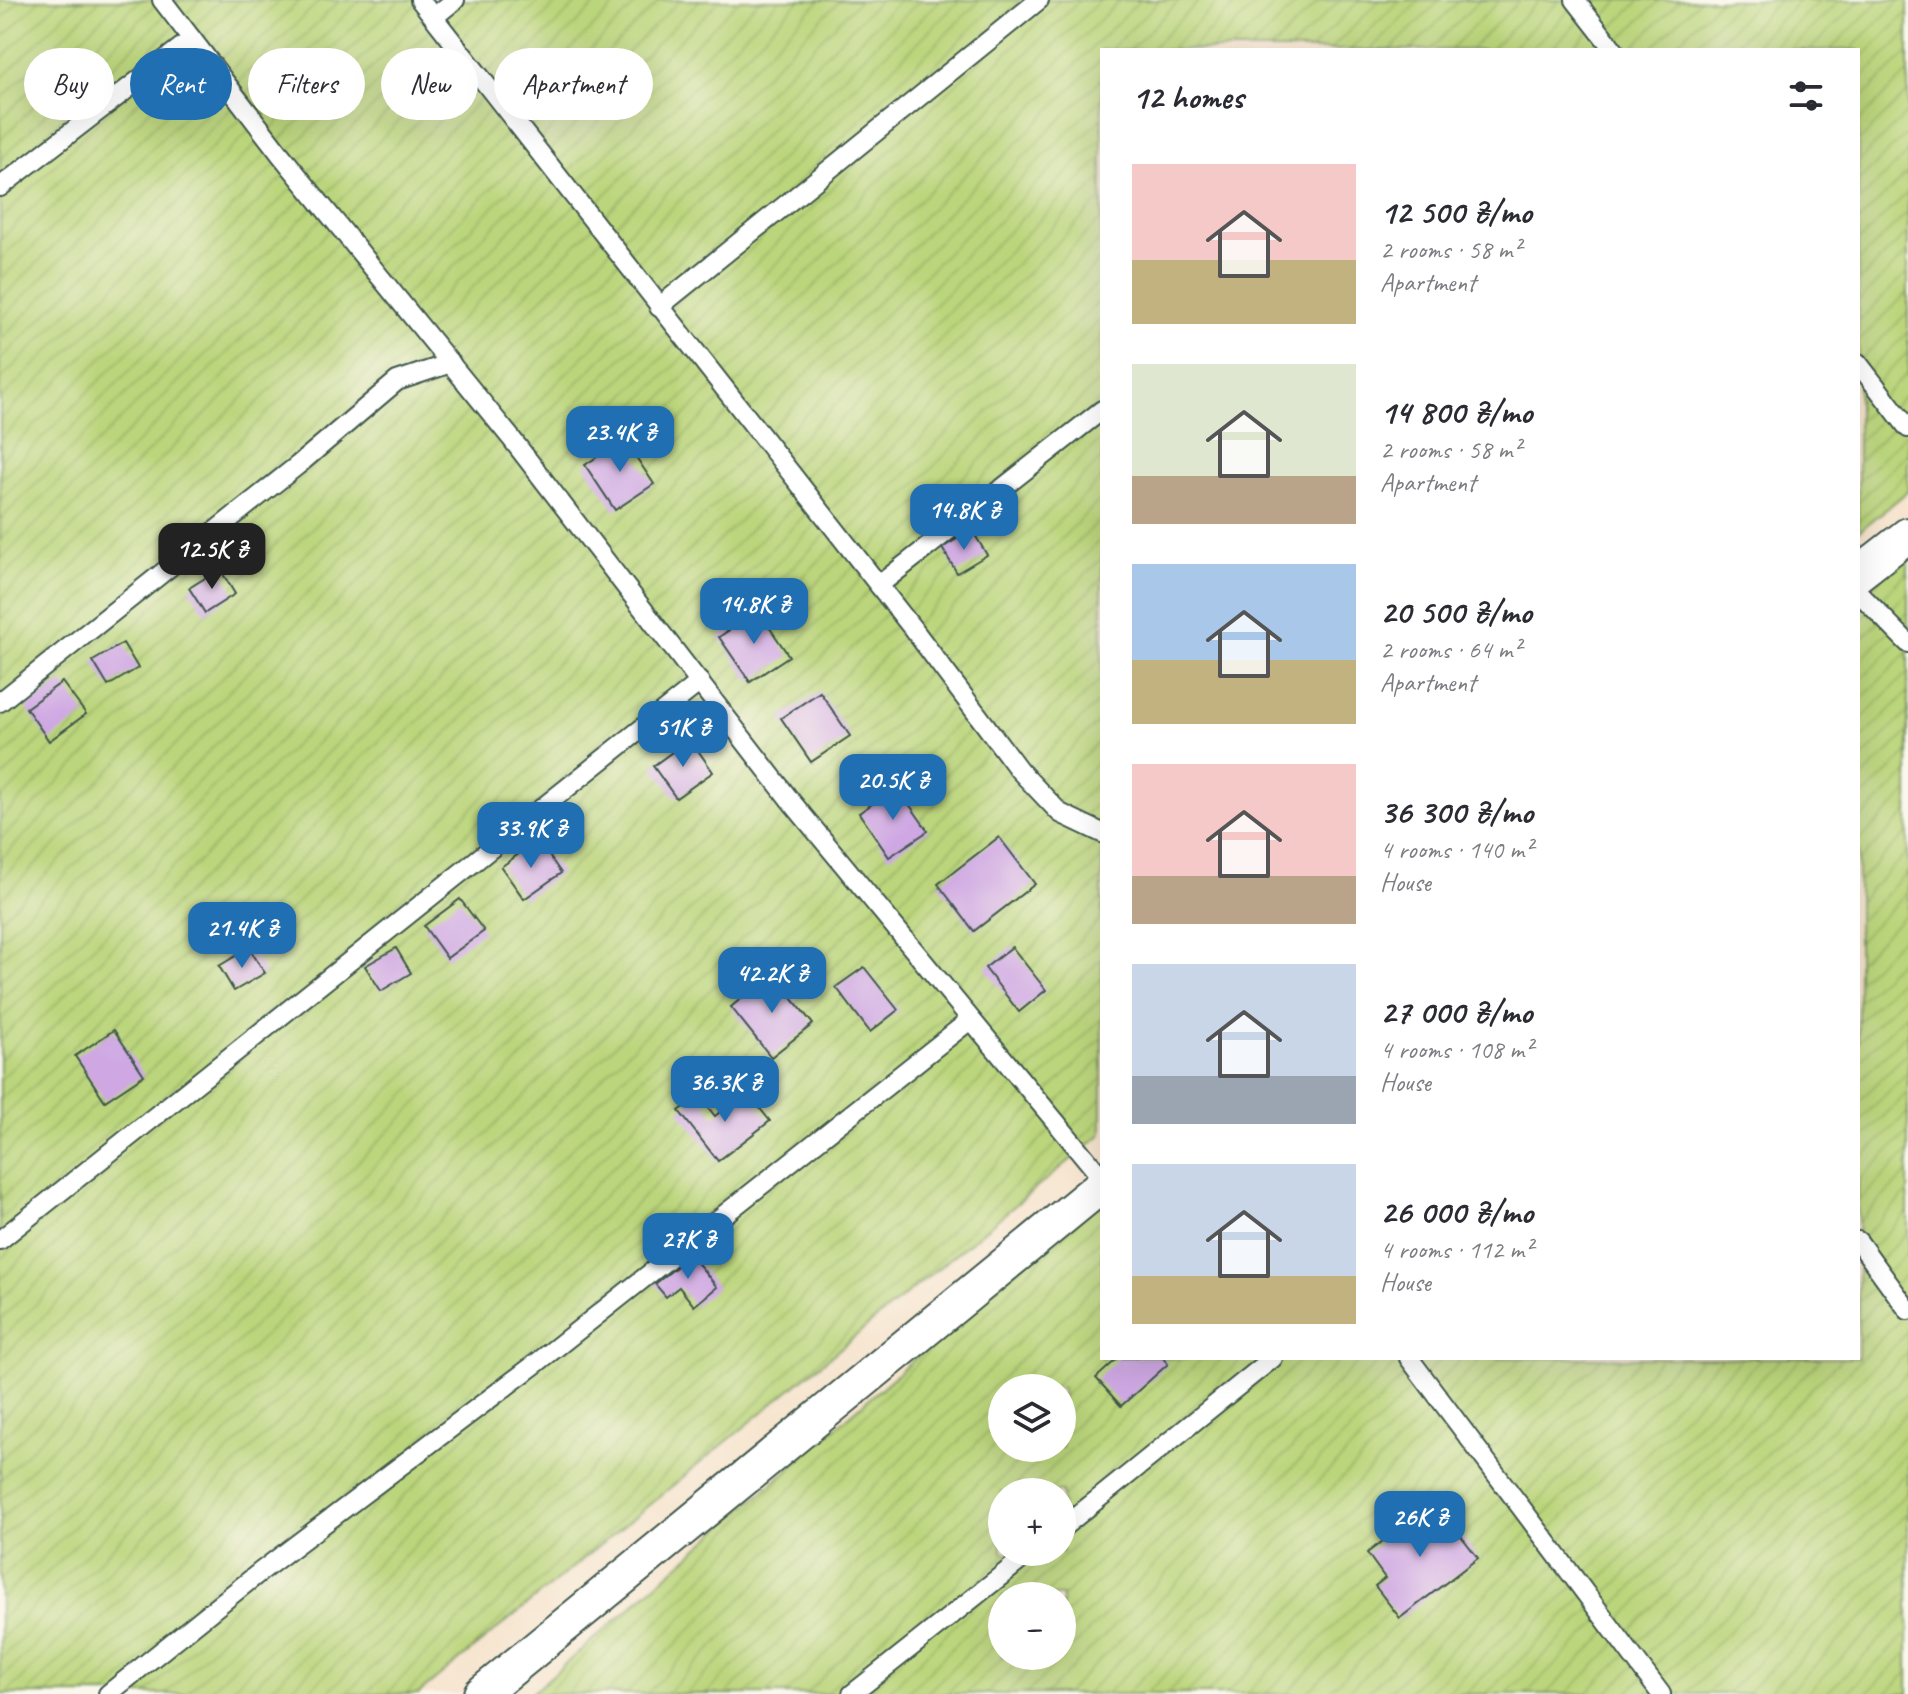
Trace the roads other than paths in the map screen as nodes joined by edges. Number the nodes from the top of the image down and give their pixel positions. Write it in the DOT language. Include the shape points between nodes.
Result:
graph roads {
  1 [pos="162,0"];
  2 [pos="420,0"];
  3 [pos="455,0"];
  4 [pos="1039,0"];
  5 [pos="1575,0"];
  6 [pos="434,17"];
  7 [pos="192,39"];
  8 [pos="1612,48"];
  9 [pos="0,187"];
  10 [pos="659,307"];
  11 [pos="451,363"];
  12 [pos="1860,366"];
  13 [pos="1100,412"];
  14 [pos="1908,428"];
  15 [pos="1908,535"];
  16 [pos="1860,572"];
  17 [pos="879,585"];
  18 [pos="1860,594"];
  19 [pos="1908,643"];
  20 [pos="700,682"];
  21 [pos="0,702"];
  22 [pos="1100,832"];
  23 [pos="970,1020"];
  24 [pos="1100,1176"];
  25 [pos="1100,1187"];
  26 [pos="0,1240"];
  27 [pos="1860,1244"];
  28 [pos="1908,1310"];
  29 [pos="1271,1360"];
  30 [pos="1410,1360"];
  31 [pos="1076,1517"];
  32 [pos="1013,1566"];
  33 [pos="108,1694"];
  34 [pos="481,1694"];
  35 [pos="852,1694"];
  36 [pos="1661,1694"];
  1 -- 7 [label="lane"];
  2 -- 6 [label="lane"];
  3 -- 6 [label="lane"];
  4 -- 10 [label="lane"];
  5 -- 8 [label="lane"];
  6 -- 10 [label="lane"];
  7 -- 9 [label="lane"];
  7 -- 11 [label="lane"];
  10 -- 17 [label="lane"];
  11 -- 20 [label="lane"];
  11 -- 21 [label="lane" via="397,381"];
  12 -- 14 [label="lane"];
  13 -- 17 [label="lane"];
  15 -- 16 [label="street"];
  17 -- 22 [label="lane" via="1019,770 1060,813"];
  18 -- 19 [label="lane"];
  20 -- 23 [label="lane"];
  20 -- 26 [label="lane"];
  23 -- 24 [label="lane"];
  23 -- 33 [label="lane"];
  25 -- 34 [label="street"];
  27 -- 28 [label="lane"];
  29 -- 31 [label="lane"];
  30 -- 36 [label="lane"];
  32 -- 35 [label="lane"];
}
